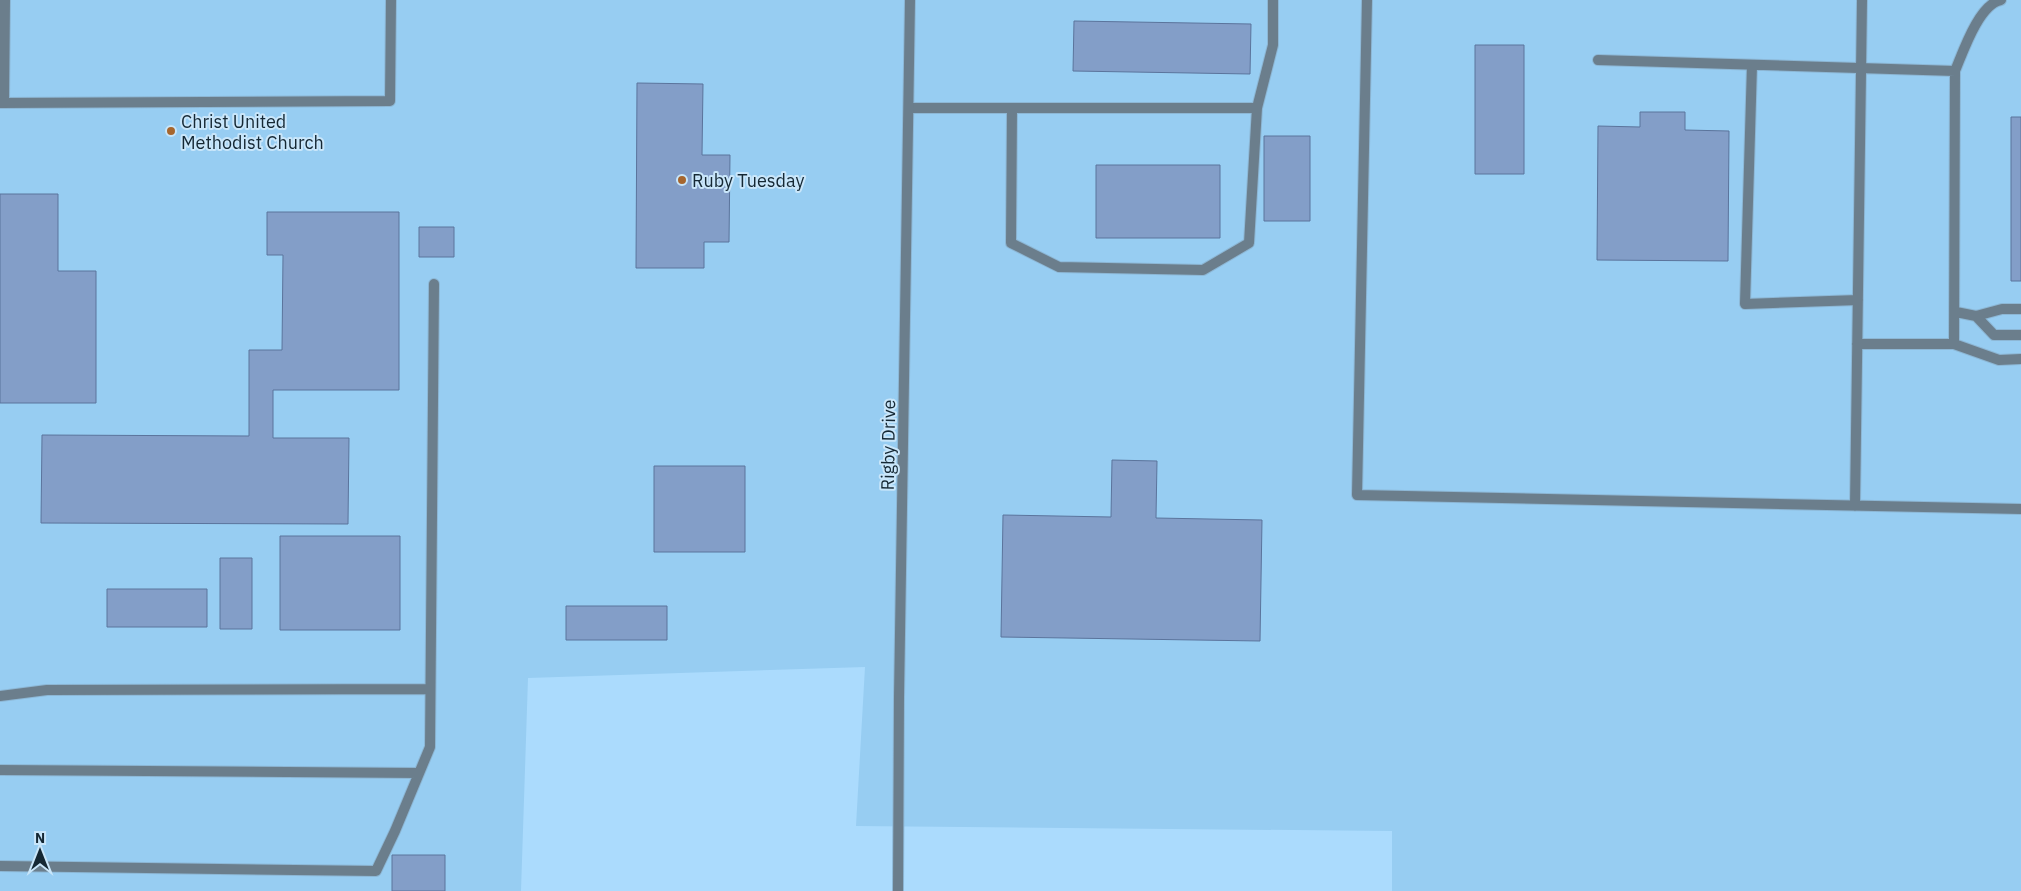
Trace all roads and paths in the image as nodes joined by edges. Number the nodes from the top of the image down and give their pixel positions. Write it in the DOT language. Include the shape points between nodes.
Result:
graph roads {
  1 [pos="5,0"];
  2 [pos="391,0"];
  3 [pos="910,0"];
  4 [pos="1273,0"];
  5 [pos="1367,0"];
  6 [pos="1862,0"];
  7 [pos="2001,0"];
  8 [pos="1598,60"];
  9 [pos="1752,65"];
  10 [pos="1861,69"];
  11 [pos="1956,71"];
  12 [pos="2,103"];
  13 [pos="909,108"];
  14 [pos="1012,108"];
  15 [pos="1257,108"];
  16 [pos="434,284"];
  17 [pos="1858,300"];
  18 [pos="2021,308"];
  19 [pos="1956,312"];
  20 [pos="1976,316"];
  21 [pos="2021,335"];
  22 [pos="1857,344"];
  23 [pos="1954,344"];
  24 [pos="2021,359"];
  25 [pos="1855,506"];
  26 [pos="2021,509"];
  27 [pos="430,689"];
  28 [pos="0,696"];
  29 [pos="0,770"];
  30 [pos="419,773"];
  31 [pos="0,866"];
  32 [pos="898,891"];
  1 -- 12 [label="street"];
  2 -- 12 [label="street" via="390,101"];
  3 -- 13 [label="street, Rigby Drive"];
  4 -- 15 [label="street" via="1273,46"];
  5 -- 25 [label="street" via="1357,495"];
  6 -- 10 [label="street"];
  7 -- 11 [label="street" via="1976,21"];
  8 -- 9 [label="street"];
  9 -- 10 [label="street"];
  9 -- 17 [label="street" via="1745,304"];
  10 -- 11 [label="street"];
  10 -- 17 [label="street"];
  11 -- 19 [label="street"];
  13 -- 14 [label="street"];
  13 -- 32 [label="street, Rigby Drive"];
  14 -- 15 [label="street"];
  14 -- 15 [label="street" via="1011,243 1059,267 1204,270 1249,243"];
  16 -- 27 [label="street"];
  17 -- 22 [label="street"];
  18 -- 20 [label="street"];
  19 -- 20 [label="street"];
  19 -- 23 [label="street"];
  20 -- 21 [label="street" via="1994,335"];
  22 -- 23 [label="street"];
  22 -- 25 [label="street"];
  23 -- 24 [label="street" via="1999,360"];
  25 -- 26 [label="street"];
  27 -- 28 [label="street" via="47,690"];
  27 -- 30 [label="street" via="430,747"];
  29 -- 30 [label="street"];
  30 -- 31 [label="street" via="376,871"];
}
